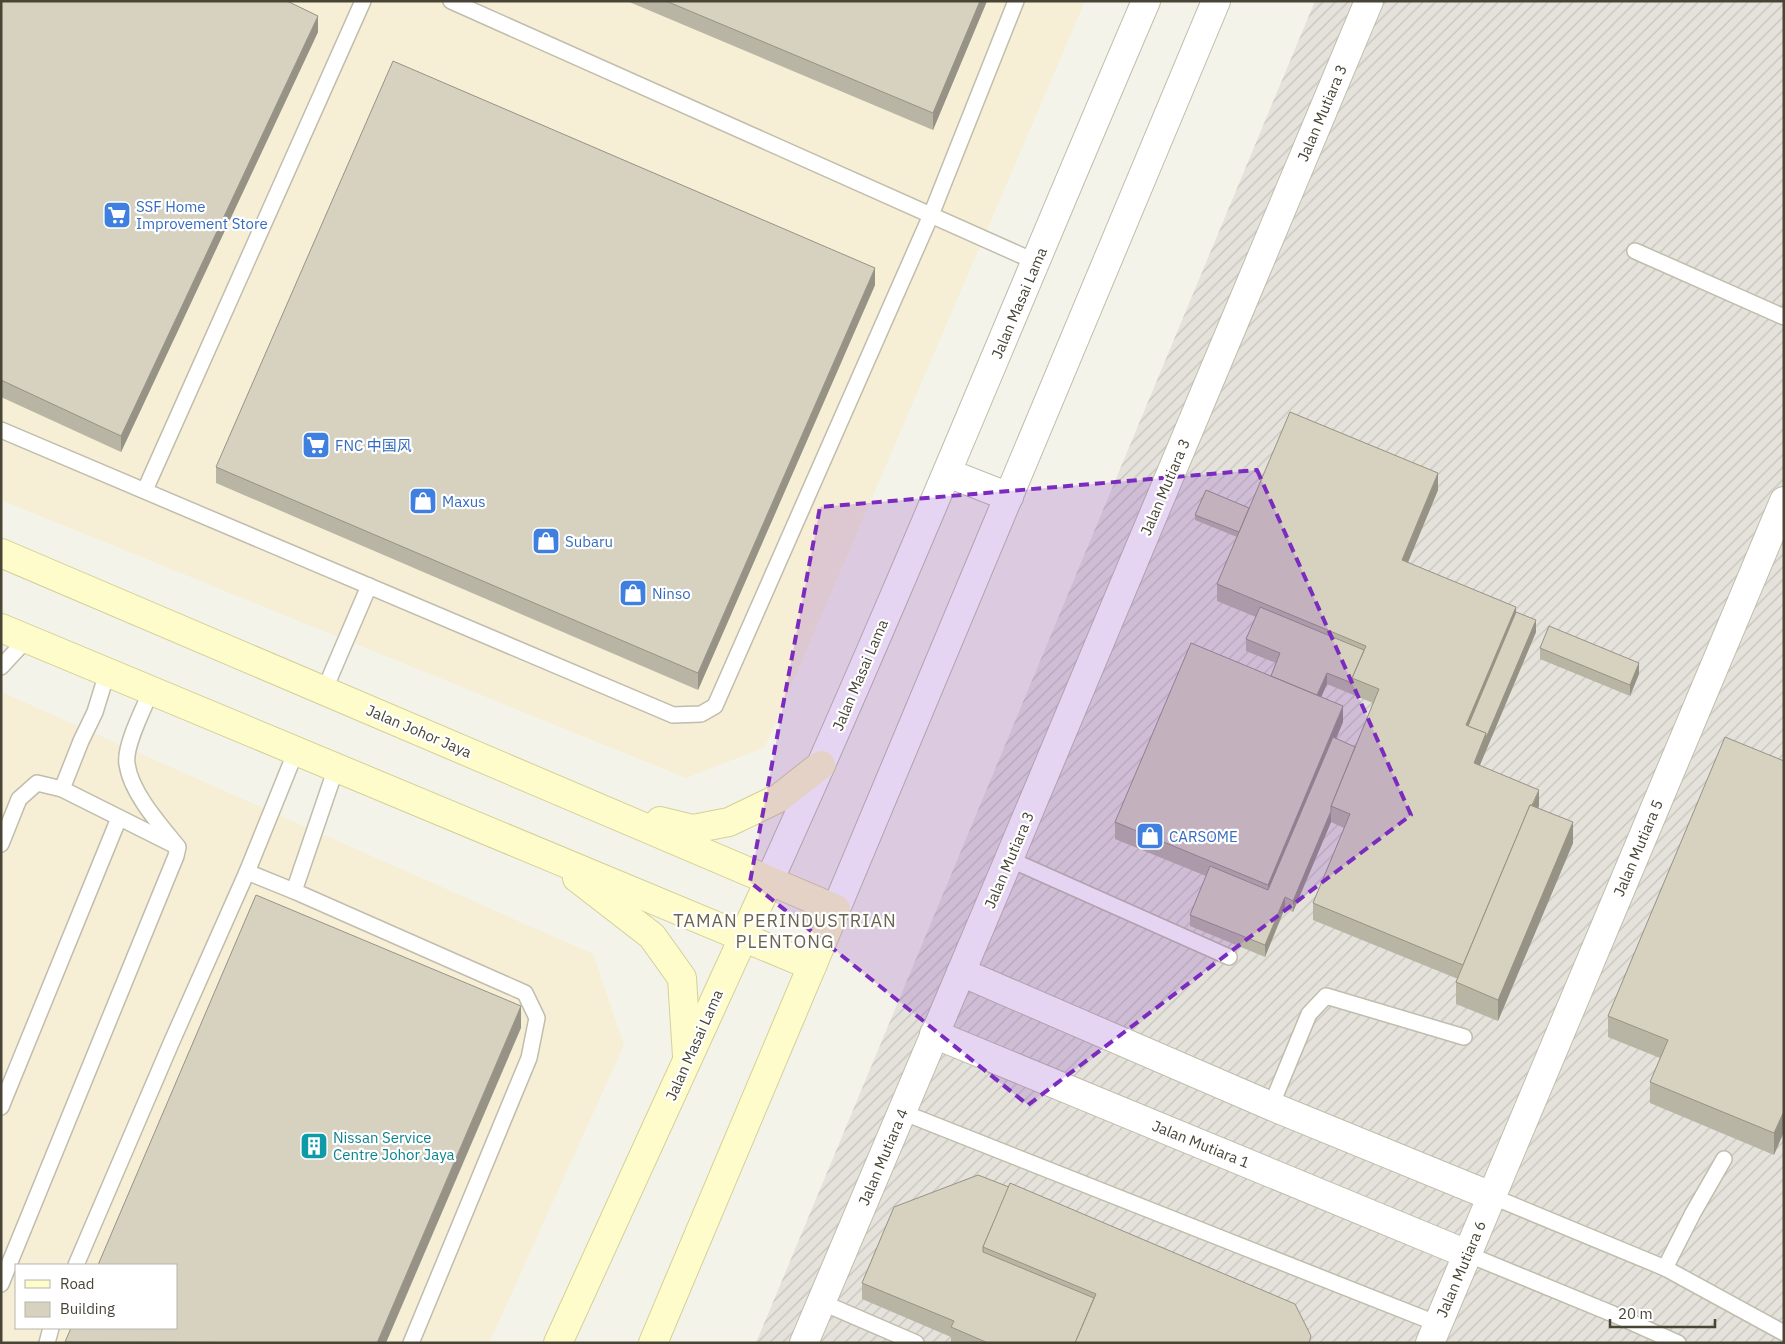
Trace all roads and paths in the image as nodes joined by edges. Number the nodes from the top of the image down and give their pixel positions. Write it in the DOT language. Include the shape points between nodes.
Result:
graph roads {
  1 [pos="363,1"];
  2 [pos="451,1"];
  3 [pos="1016,1"];
  4 [pos="1146,1"];
  5 [pos="1216,1"];
  6 [pos="1369,1"];
  7 [pos="931,215"];
  8 [pos="1635,251"];
  9 [pos="1036,262"];
  10 [pos="1784,317"];
  11 [pos="1,430"];
  12 [pos="948,473"];
  13 [pos="145,490"];
  14 [pos="1009,498"];
  15 [pos="1784,500"];
  16 [pos="1,552"];
  17 [pos="369,586"];
  18 [pos="1,628"];
  19 [pos="27,639"];
  20 [pos="1,667"];
  21 [pos="107,673"];
  22 [pos="324,690"];
  23 [pos="151,691"];
  24 [pos="296,751"];
  25 [pos="821,765"];
  26 [pos="336,768"];
  27 [pos="62,788"];
  28 [pos="579,800"];
  29 [pos="119,818"];
  30 [pos="1,844"];
  31 [pos="178,847"];
  32 [pos="548,856"];
  33 [pos="1009,859"];
  34 [pos="248,872"];
  35 [pos="769,880"];
  36 [pos="294,892"];
  37 [pos="836,909"];
  38 [pos="743,937"];
  39 [pos="1229,957"];
  40 [pos="812,966"];
  41 [pos="961,972"];
  42 [pos="934,1034"];
  43 [pos="1464,1037"];
  44 [pos="687,1060"];
  45 [pos="1271,1106"];
  46 [pos="1,1107"];
  47 [pos="902,1112"];
  48 [pos="1724,1158"];
  49 [pos="1491,1196"];
  50 [pos="1467,1254"];
  51 [pos="76,1264"];
  52 [pos="1665,1268"];
  53 [pos="1,1284"];
  54 [pos="821,1302"];
  55 [pos="51,1329"];
  56 [pos="1434,1333"];
  57 [pos="1784,1333"];
  58 [pos="47,1343"];
  59 [pos="411,1343"];
  60 [pos="558,1343"];
  61 [pos="653,1343"];
  62 [pos="804,1343"];
  63 [pos="916,1343"];
  64 [pos="1678,1343"];
  1 -- 13 [label="lane"];
  2 -- 7 [label="lane"];
  3 -- 7 [label="lane"];
  4 -- 9 [label="street, Jalan Masai Lama"];
  5 -- 14 [label="street"];
  6 -- 33 [label="street, Jalan Mutiara 3"];
  7 -- 9 [label="lane"];
  7 -- 17 [label="lane" via="715,706 701,714 673,715"];
  8 -- 10 [label="lane"];
  9 -- 12 [label="street, Jalan Masai Lama"];
  11 -- 13 [label="lane"];
  12 -- 14 [label="street"];
  12 -- 25 [label="street, Jalan Masai Lama"];
  13 -- 17 [label="lane"];
  14 -- 37 [label="street"];
  15 -- 49 [label="street, Jalan Mutiara 5"];
  16 -- 22 [label="main road, Jalan Johor Jaya"];
  17 -- 22 [label="lane"];
  18 -- 19 [label="main road"];
  19 -- 20 [label="lane"];
  19 -- 21 [label="main road"];
  21 -- 23 [label="main road"];
  21 -- 27 [label="lane" via="96,712"];
  22 -- 28 [label="main road, Jalan Johor Jaya"];
  23 -- 24 [label="main road"];
  23 -- 31 [label="lane" via="130,741 126,764 138,792"];
  24 -- 26 [label="main road"];
  24 -- 34 [label="lane"];
  25 -- 28 [label="main road" via="779,798 729,822 693,829"];
  25 -- 35 [label="street, Jalan Masai Lama"];
  26 -- 32 [label="main road"];
  26 -- 36 [label="lane"];
  27 -- 29 [label="lane"];
  27 -- 30 [label="lane" via="38,783 19,800"];
  28 -- 35 [label="main road, Jalan Johor Jaya"];
  29 -- 31 [label="lane"];
  29 -- 46 [label="lane"];
  31 -- 53 [label="lane" via="174,864"];
  32 -- 38 [label="main road"];
  32 -- 44 [label="main road" via="652,936 682,978"];
  33 -- 39 [label="lane"];
  33 -- 41 [label="street, Jalan Mutiara 3"];
  34 -- 36 [label="lane"];
  34 -- 51 [label="lane"];
  35 -- 37 [label="main road, Jalan Johor Jaya"];
  35 -- 38 [label="main road, Jalan Masai Lama"];
  36 -- 59 [label="lane" via="525,994 537,1018 529,1058"];
  37 -- 40 [label="main road"];
  38 -- 40 [label="main road"];
  38 -- 44 [label="main road, Jalan Masai Lama"];
  40 -- 61 [label="main road"];
  41 -- 42 [label="street, Jalan Mutiara 4"];
  41 -- 45 [label="street"];
  42 -- 47 [label="street, Jalan Mutiara 4"];
  42 -- 50 [label="street, Jalan Mutiara 1"];
  43 -- 45 [label="lane" via="1326,996 1309,1014"];
  44 -- 60 [label="main road, Jalan Masai Lama"];
  45 -- 49 [label="street"];
  47 -- 54 [label="street, Jalan Mutiara 4"];
  47 -- 56 [label="lane"];
  48 -- 52 [label="lane"];
  49 -- 50 [label="street, Jalan Mutiara 6"];
  49 -- 52 [label="lane"];
  50 -- 56 [label="street, Jalan Mutiara 6"];
  50 -- 64 [label="lane"];
  52 -- 57 [label="lane"];
  54 -- 62 [label="street, Jalan Mutiara 4"];
  54 -- 63 [label="lane"];
  55 -- 58 [label="lane"];
}
